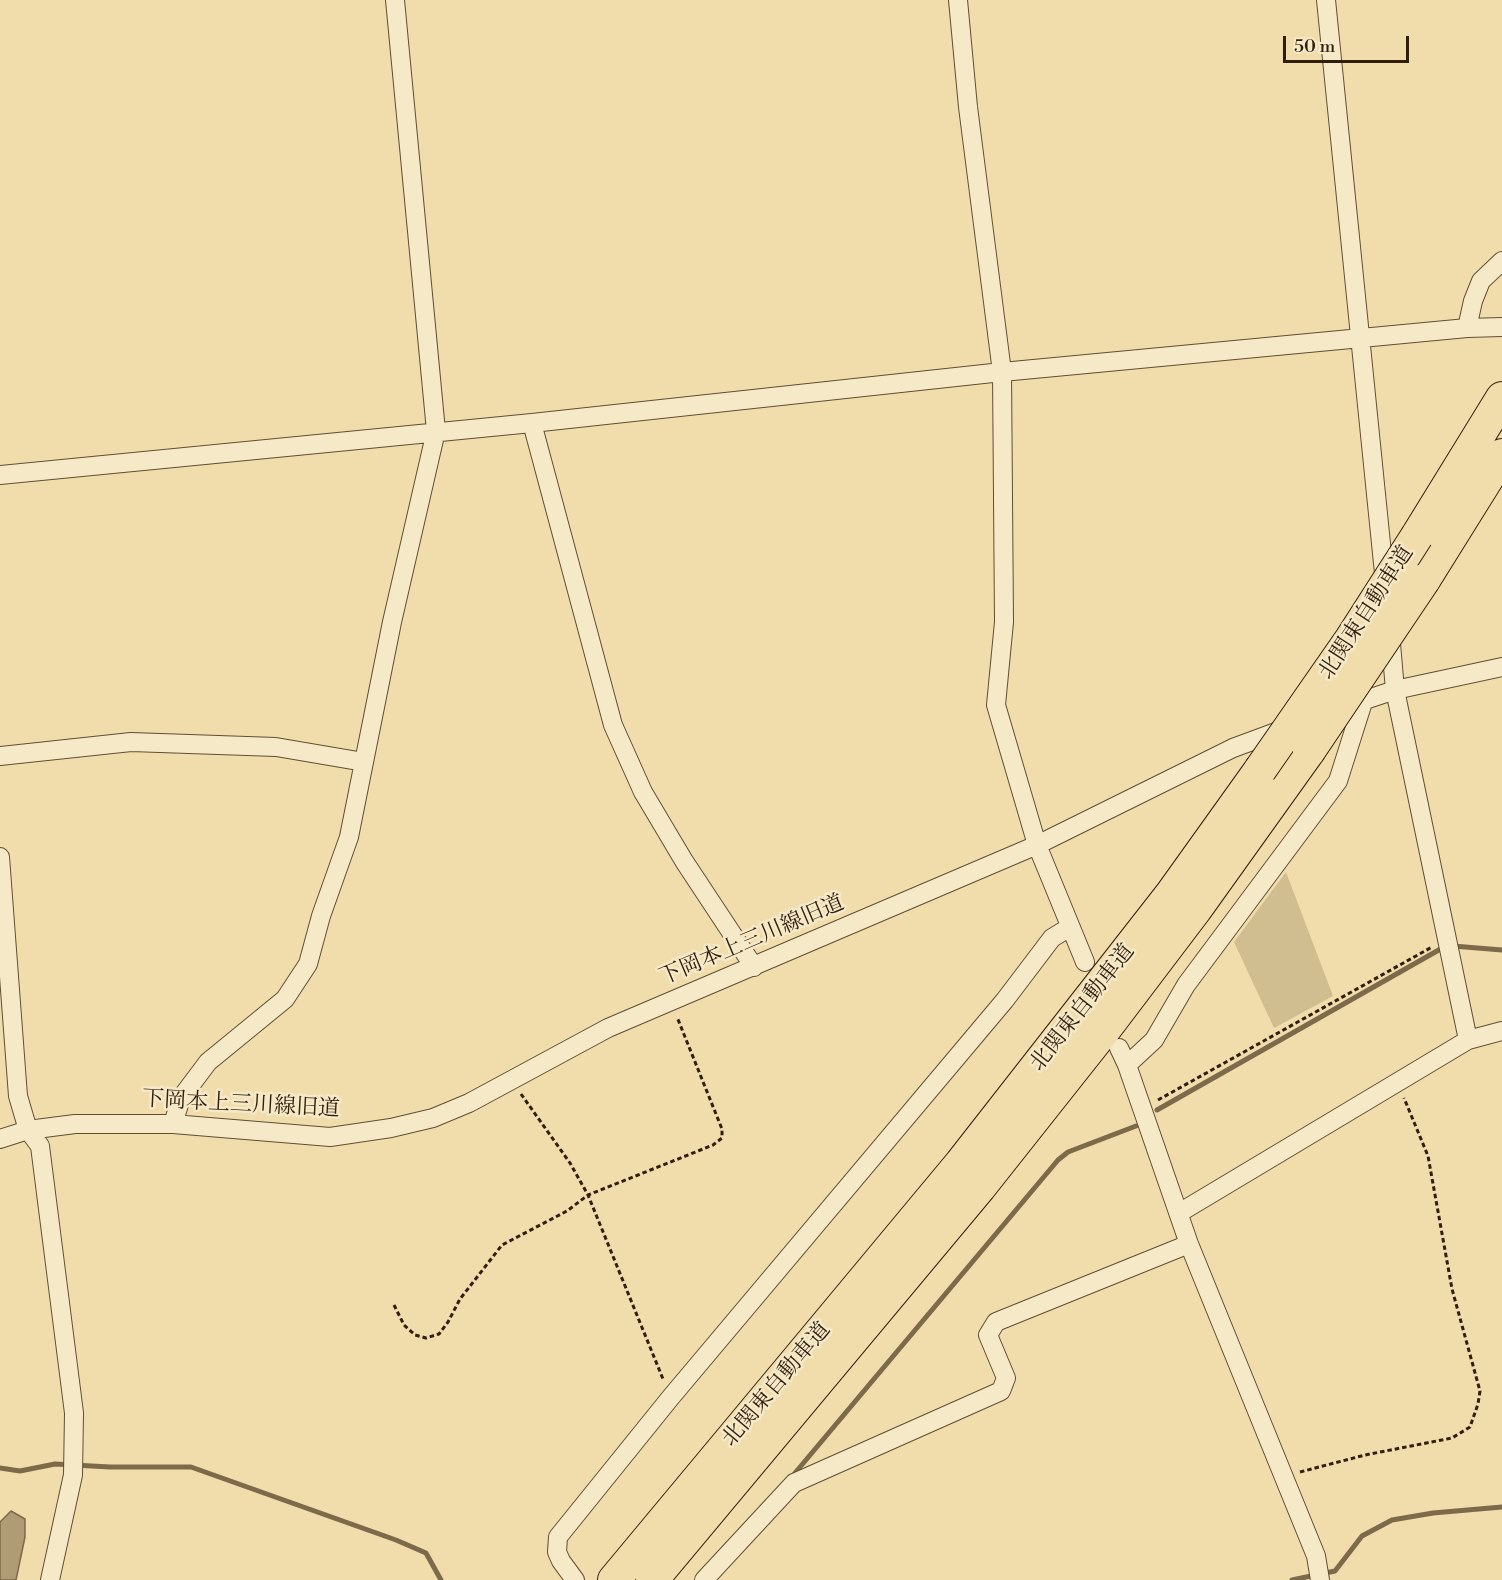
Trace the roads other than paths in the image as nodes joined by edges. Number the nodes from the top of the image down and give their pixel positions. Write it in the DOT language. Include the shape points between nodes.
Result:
graph roads {
  1 [pos="395,0"];
  2 [pos="958,0"];
  3 [pos="1326,0"];
  4 [pos="1502,261"];
  5 [pos="1502,327"];
  6 [pos="1467,328"];
  7 [pos="1362,339"];
  8 [pos="1002,372"];
  9 [pos="1502,398"];
  10 [pos="532,423"];
  11 [pos="436,431"];
  12 [pos="1502,454"];
  13 [pos="0,475"];
  14 [pos="1502,667"];
  15 [pos="1395,690"];
  16 [pos="1364,699"];
  17 [pos="0,756"];
  18 [pos="364,762"];
  19 [pos="1037,845"];
  20 [pos="0,857"];
  21 [pos="1070,927"];
  22 [pos="1085,962"];
  23 [pos="754,967"];
  24 [pos="1502,1031"];
  25 [pos="1468,1040"];
  26 [pos="1119,1048"];
  27 [pos="1127,1065"];
  28 [pos="173,1124"];
  29 [pos="28,1130"];
  30 [pos="0,1139"];
  31 [pos="1179,1213"];
  32 [pos="1189,1244"];
  33 [pos="50,1580"];
  34 [pos="575,1580"];
  35 [pos="614,1580"];
  36 [pos="652,1580"];
  37 [pos="704,1580"];
  38 [pos="1320,1580"];
  1 -- 11 [label="street"];
  2 -- 8 [label="street"];
  3 -- 7 [label="street"];
  4 -- 6 [label="street" via="1481,281"];
  5 -- 6 [label="street"];
  6 -- 7 [label="street"];
  7 -- 8 [label="street"];
  7 -- 15 [label="street"];
  8 -- 10 [label="street"];
  8 -- 19 [label="street" via="1004,622 996,705"];
  9 -- 35 [label="highway, 北関東自動車道, bridge" via="1351,639 1172,893 962,1163"];
  10 -- 11 [label="street"];
  10 -- 23 [label="street" via="613,725 643,792"];
  11 -- 13 [label="street"];
  11 -- 18 [label="street"];
  12 -- 36 [label="highway, 北関東自動車道, bridge" via="1309,751 1196,909 980,1187"];
  14 -- 15 [label="street, 下岡本上三川線旧道"];
  15 -- 16 [label="street, 下岡本上三川線旧道"];
  15 -- 25 [label="street"];
  16 -- 19 [label="street, 下岡本上三川線旧道" via="1233,748"];
  16 -- 27 [label="street" via="1338,781 1186,985 1154,1040"];
  17 -- 18 [label="street" via="131,742 276,747"];
  18 -- 28 [label="street" via="349,837 308,964 285,999 208,1062 181,1098"];
  19 -- 21 [label="street"];
  19 -- 23 [label="street, 下岡本上三川線旧道"];
  20 -- 29 [label="street" via="18,1096"];
  21 -- 22 [label="street"];
  21 -- 34 [label="street" via="1052,938 1005,1000 558,1537 557,1552"];
  23 -- 28 [label="street, 下岡本上三川線旧道" via="608,1028 469,1103 433,1118 330,1137"];
  24 -- 25 [label="street"];
  25 -- 31 [label="street"];
  26 -- 27 [label="street"];
  27 -- 31 [label="street"];
  28 -- 29 [label="street, 下岡本上三川線旧道" via="75,1124"];
  29 -- 30 [label="street, 下岡本上三川線旧道"];
  29 -- 33 [label="street" via="40,1146 74,1413 73,1475"];
  31 -- 32 [label="street"];
  32 -- 37 [label="street" via="996,1322 988,1335 1006,1378 1001,1390 794,1483"];
  32 -- 38 [label="street" via="1316,1556"];
}
